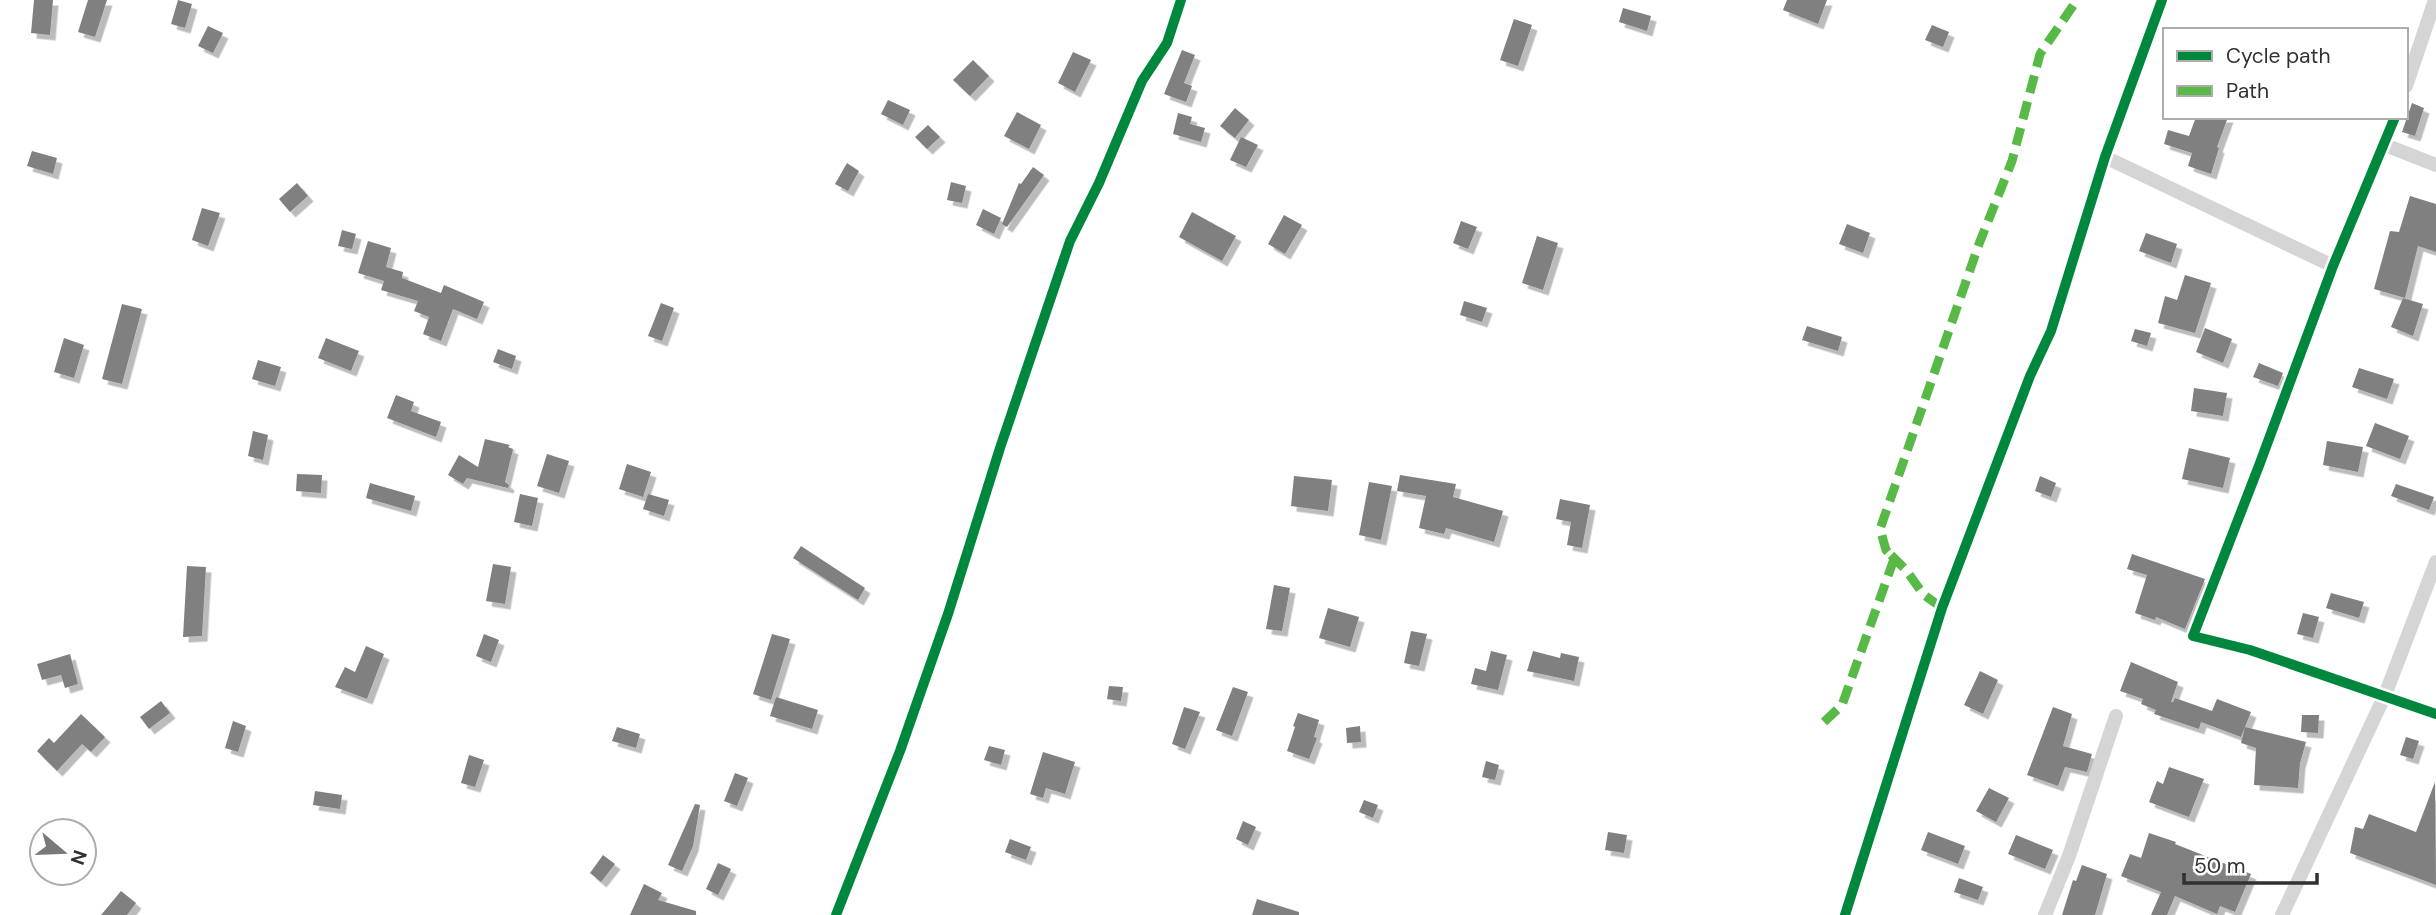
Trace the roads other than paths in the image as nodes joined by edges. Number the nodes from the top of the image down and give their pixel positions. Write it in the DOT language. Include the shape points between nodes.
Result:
graph roads {
  1 [pos="1181,0"];
  2 [pos="2162,0"];
  3 [pos="2435,0"];
  4 [pos="2408,80"];
  5 [pos="2394,119"];
  6 [pos="2385,145"];
  7 [pos="2105,157"];
  8 [pos="2436,165"];
  9 [pos="2333,266"];
  10 [pos="2436,562"];
  11 [pos="2385,695"];
  12 [pos="2436,715"];
  13 [pos="2116,716"];
  14 [pos="836,915"];
  15 [pos="1845,915"];
  16 [pos="2045,915"];
  17 [pos="2282,915"];
  1 -- 14 [label="street" via="1167,43 1142,80 1070,241 948,614"];
  2 -- 7 [label="street"];
  3 -- 4 [label="street"];
  5 -- 6 [label="street"];
  6 -- 8 [label="street"];
  6 -- 9 [label="street"];
  7 -- 9 [label="street"];
  7 -- 15 [label="street" via="2051,331 1942,608"];
  9 -- 11 [label="street" via="2193,636"];
  10 -- 11 [label="street"];
  11 -- 12 [label="street"];
  11 -- 17 [label="street"];
  13 -- 16 [label="street"];
}
